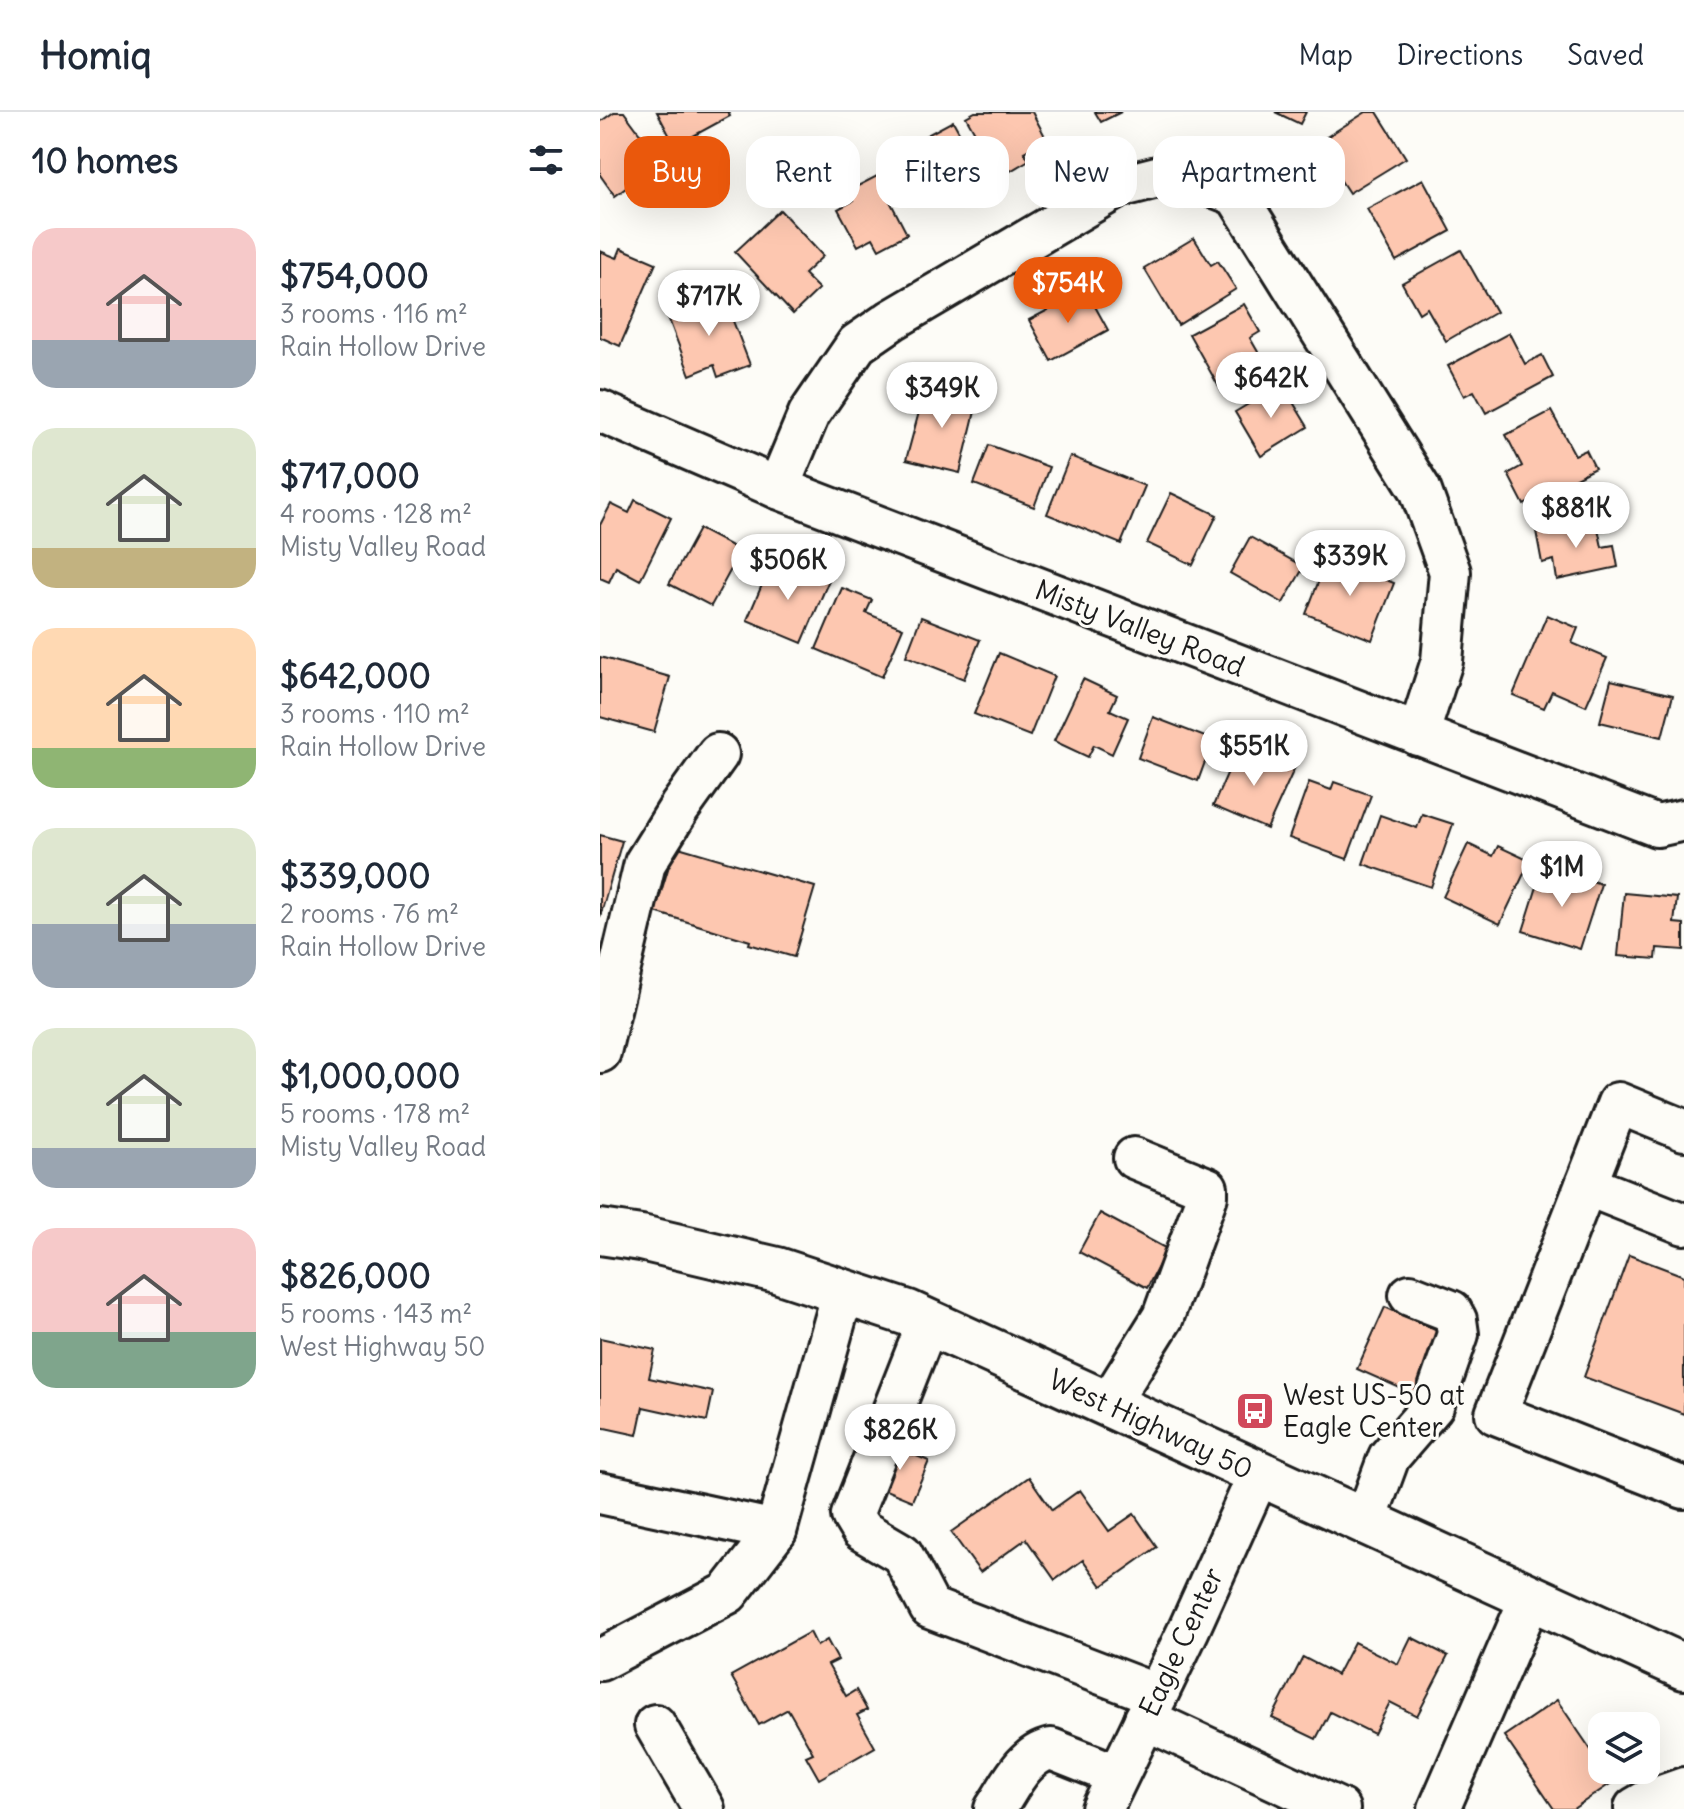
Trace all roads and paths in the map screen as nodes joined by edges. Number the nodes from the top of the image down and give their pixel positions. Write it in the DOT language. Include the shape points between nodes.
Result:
graph roads {
  1 [pos="600,411"];
  2 [pos="778,488"];
  3 [pos="1418,735"];
  4 [pos="718,754"];
  5 [pos="1684,820"];
  6 [pos="600,1052"];
  7 [pos="1684,1130"];
  8 [pos="1134,1158"];
  9 [pos="1586,1185"];
  10 [pos="1684,1224"];
  11 [pos="600,1232"];
  12 [pos="843,1292"];
  13 [pos="1410,1295"];
  14 [pos="928,1322"];
  15 [pos="1108,1405"];
  16 [pos="1259,1474"];
  17 [pos="1684,1488"];
  18 [pos="600,1493"];
  19 [pos="1365,1522"];
  20 [pos="776,1531"];
  21 [pos="1531,1597"];
  22 [pos="600,1660"];
  23 [pos="1683,1665"];
  24 [pos="1151,1707"];
  25 [pos="655,1725"];
  26 [pos="1684,1788"];
  27 [pos="1110,1792"];
  28 [pos="1635,1808"];
  29 [pos="704,1809"];
  30 [pos="995,1809"];
  31 [pos="1339,1809"];
  32 [pos="1439,1809"];
  1 -- 2 [label="street, Misty Valley Road"];
  2 -- 3 [label="street, Misty Valley Road"];
  2 -- 3 [label="street" via="809,414 857,344 1118,187 1177,172 1236,195 1420,489 1450,572 1442,661"];
  3 -- 5 [label="street, Misty Valley Road" via="1657,826"];
  4 -- 6 [label="street" via="645,863"];
  7 -- 9 [label="street" via="1618,1103"];
  8 -- 15 [label="street" via="1207,1188 1207,1196 1163,1317"];
  9 -- 10 [label="street"];
  9 -- 17 [label="street" via="1496,1414"];
  11 -- 12 [label="main road, West Highway 50" via="777,1270"];
  12 -- 14 [label="main road, West Highway 50"];
  12 -- 20 [label="street"];
  13 -- 19 [label="street" via="1451,1311 1458,1334 1433,1406 1389,1457"];
  14 -- 15 [label="main road, West Highway 50"];
  14 -- 24 [label="street" via="852,1515 861,1530 902,1554 930,1608"];
  15 -- 16 [label="main road, West Highway 50"];
  16 -- 19 [label="main road, West Highway 50"];
  16 -- 24 [label="street, Eagle Center"];
  18 -- 20 [label="street"];
  19 -- 21 [label="main road, West Highway 50"];
  20 -- 22 [label="street" via="728,1593"];
  21 -- 23 [label="main road, West Highway 50"];
  21 -- 32 [label="street"];
  24 -- 27 [label="street, Eagle Center"];
  24 -- 31 [label="street"];
  25 -- 29 [label="street"];
  26 -- 28 [label="street"];
  27 -- 30 [label="street" via="1051,1749 1029,1759"];
}
